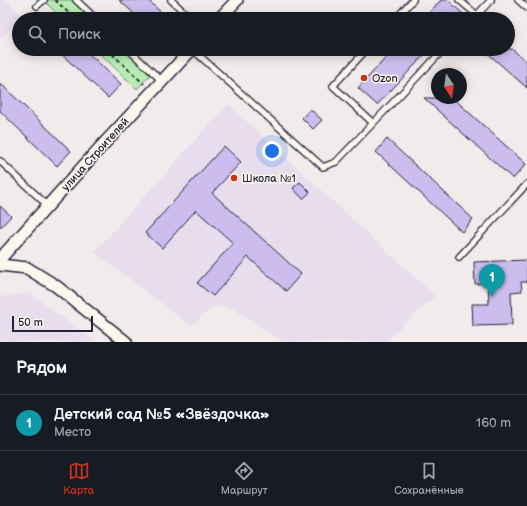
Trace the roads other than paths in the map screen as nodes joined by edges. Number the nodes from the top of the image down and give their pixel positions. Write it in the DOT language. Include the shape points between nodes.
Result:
graph roads {
  1 [pos="44,0"];
  2 [pos="76,0"];
  3 [pos="171,0"];
  4 [pos="237,0"];
  5 [pos="413,0"];
  6 [pos="460,0"];
  7 [pos="492,0"];
  8 [pos="518,0"];
  9 [pos="37,6"];
  10 [pos="527,8"];
  11 [pos="89,12"];
  12 [pos="184,12"];
  13 [pos="226,12"];
  14 [pos="402,12"];
  15 [pos="471,12"];
  16 [pos="480,12"];
  17 [pos="135,56"];
  18 [pos="185,56"];
  19 [pos="200,56"];
  20 [pos="361,56"];
  21 [pos="437,56"];
  22 [pos="162,81"];
  23 [pos="373,124"];
  24 [pos="0,161"];
  25 [pos="527,184"];
  26 [pos="48,206"];
  27 [pos="458,257"];
  28 [pos="0,259"];
  29 [pos="0,265"];
  30 [pos="126,342"];
  1 -- 9 [label="lane"];
  2 -- 11 [label="lane"];
  3 -- 12 [label="lane"];
  4 -- 13 [label="street"];
  5 -- 14 [label="lane"];
  6 -- 15 [label="lane"];
  7 -- 16 [label="lane"];
  8 -- 10 [label="lane"];
  17 -- 22 [label="lane"];
  18 -- 22 [label="street, улица Строителей"];
  19 -- 23 [label="lane" via="323,166 336,162"];
  20 -- 23 [label="lane" via="333,86"];
  21 -- 23 [label="lane"];
  22 -- 26 [label="street, улица Строителей"];
  24 -- 26 [label="lane"];
  25 -- 27 [label="lane"];
  26 -- 28 [label="street, улица Строителей"];
  29 -- 30 [label="street" via="28,268 56,286"];
}
